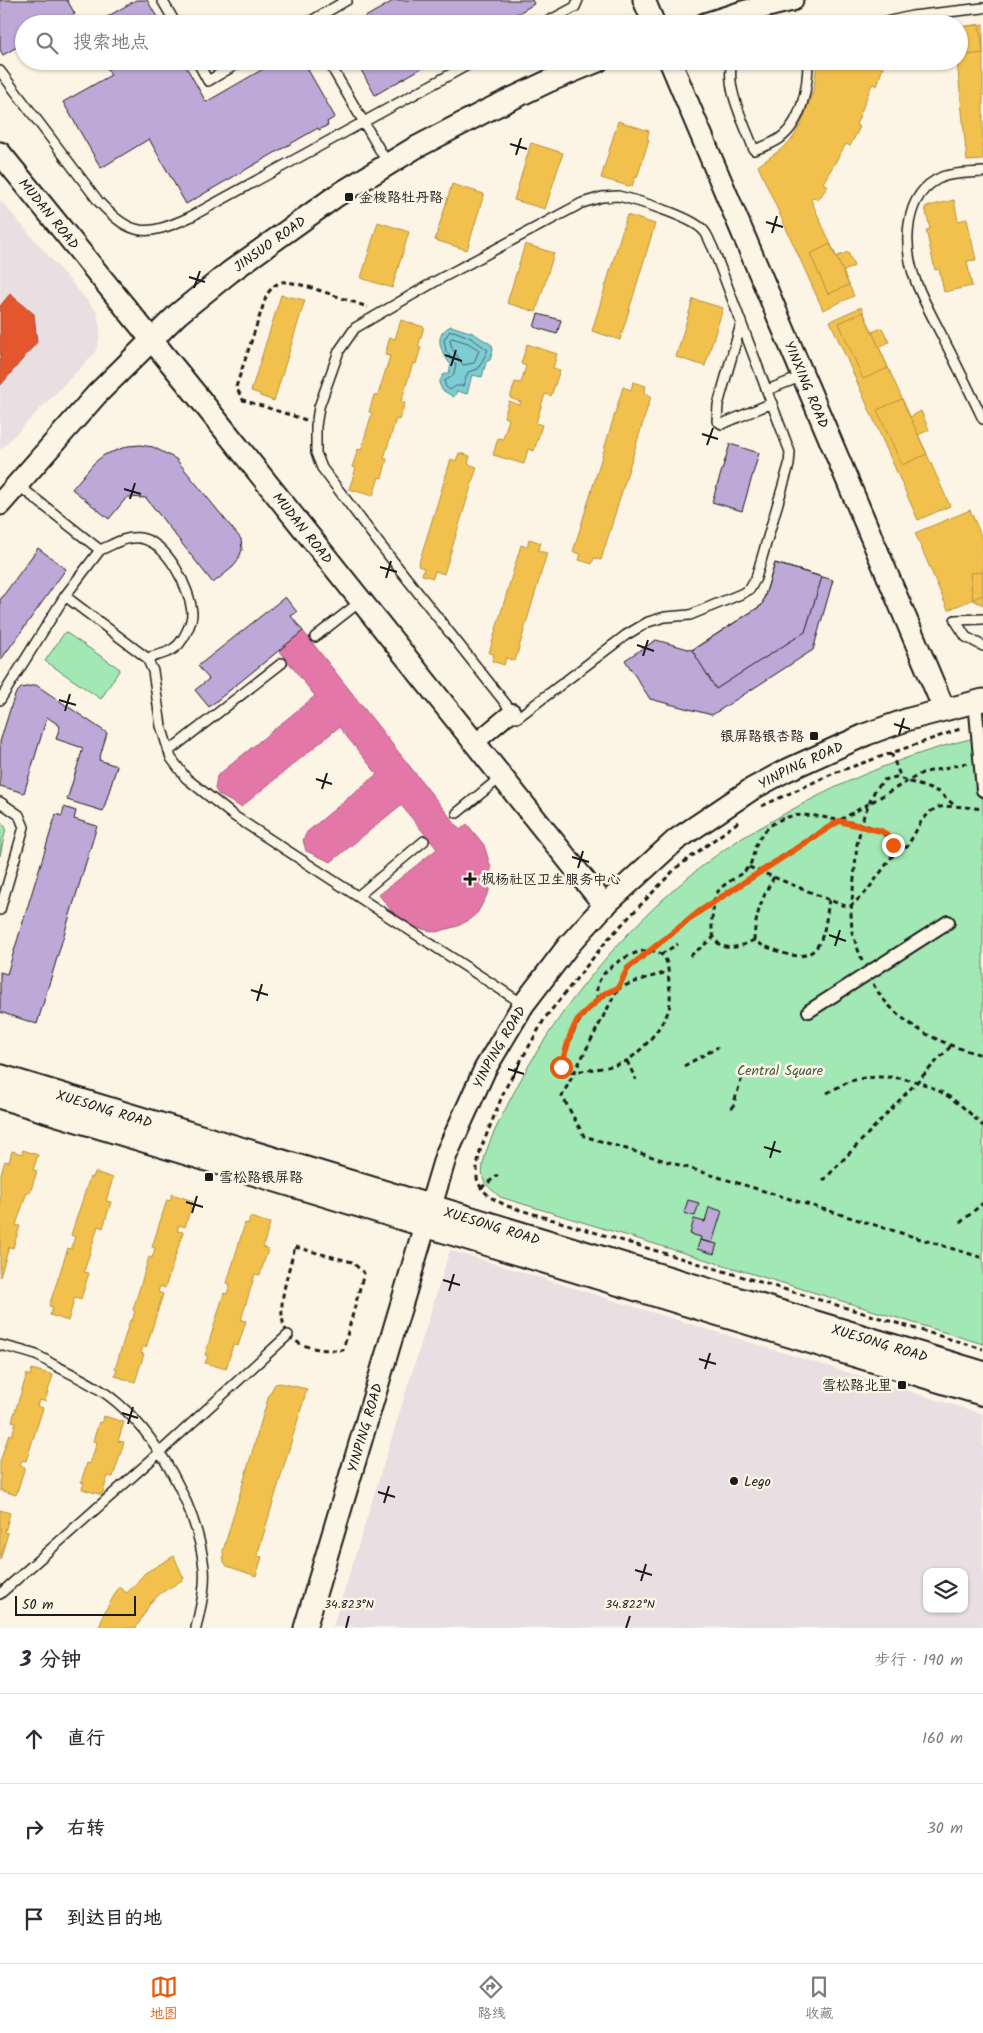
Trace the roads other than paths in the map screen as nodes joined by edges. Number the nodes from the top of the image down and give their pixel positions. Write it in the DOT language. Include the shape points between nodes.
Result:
graph roads {
  1 [pos="162,0"];
  2 [pos="347,0"];
  3 [pos="578,0"];
  4 [pos="644,0"];
  5 [pos="792,0"];
  6 [pos="983,8"];
  7 [pos="171,15"];
  8 [pos="321,15"];
  9 [pos="560,15"];
  10 [pos="650,15"];
  11 [pos="733,15"];
  12 [pos="921,15"];
  13 [pos="202,70"];
  14 [pos="227,70"];
  15 [pos="333,70"];
  16 [pos="459,70"];
  17 [pos="576,70"];
  18 [pos="674,70"];
  19 [pos="731,70"];
  20 [pos="807,70"];
  21 [pos="0,71"];
  22 [pos="8,82"];
  23 [pos="0,88"];
  24 [pos="365,122"];
  25 [pos="0,153"];
  26 [pos="388,164"];
  27 [pos="983,172"];
  28 [pos="741,324"];
  29 [pos="152,340"];
  30 [pos="803,376"];
  31 [pos="767,390"];
  32 [pos="772,403"];
  33 [pos="983,419"];
  34 [pos="16,485"];
  35 [pos="0,504"];
  36 [pos="100,550"];
  37 [pos="65,596"];
  38 [pos="361,601"];
  39 [pos="983,619"];
  40 [pos="315,637"];
  41 [pos="983,646"];
  42 [pos="147,658"];
  43 [pos="282,663"];
  44 [pos="0,700"];
  45 [pos="979,700"];
  46 [pos="944,709"];
  47 [pos="512,712"];
  48 [pos="475,743"];
  49 [pos="169,751"];
  50 [pos="501,776"];
  51 [pos="983,790"];
  52 [pos="0,802"];
  53 [pos="457,813"];
  54 [pos="424,841"];
  55 [pos="358,896"];
  56 [pos="605,906"];
  57 [pos="0,910"];
  58 [pos="948,922"];
  59 [pos="523,1005"];
  60 [pos="809,1011"];
  61 [pos="0,1077"];
  62 [pos="0,1096"];
  63 [pos="428,1216"];
  64 [pos="288,1335"];
  65 [pos="0,1345"];
  66 [pos="983,1374"];
  67 [pos="983,1393"];
  68 [pos="159,1453"];
  69 [pos="0,1594"];
  70 [pos="196,1628"];
  71 [pos="305,1628"];
  1 -- 7 [label="lane"];
  2 -- 8 [label="lane"];
  3 -- 9 [label="lane" via="575,7"];
  4 -- 10 [label="street"];
  5 -- 11 [label="street"];
  6 -- 12 [label="lane"];
  13 -- 14 [label="lane" via="208,81"];
  15 -- 24 [label="lane"];
  16 -- 24 [label="lane"];
  17 -- 26 [label="street, JINSUO ROAD" via="486,111"];
  18 -- 30 [label="street, YINXING ROAD"];
  19 -- 20 [label="lane" via="734,95 754,150 778,139 790,128 805,92"];
  21 -- 22 [label="lane"];
  22 -- 23 [label="lane"];
  22 -- 24 [label="lane" via="99,202 116,220 144,231 158,230 190,217"];
  24 -- 26 [label="lane"];
  25 -- 29 [label="street, MUDAN ROAD"];
  26 -- 29 [label="street, JINSUO ROAD" via="336,196 230,272 178,314"];
  27 -- 33 [label="lane" via="942,177 928,186 911,211 908,228 909,256 916,281"];
  28 -- 31 [label="lane"];
  28 -- 32 [label="lane" via="718,404 717,421 722,424"];
  28 -- 47 [label="lane" via="704,230 686,219 643,203 618,196 602,197 582,203 355,328 339,351 316,423 316,453 322,468"];
  29 -- 34 [label="street, JINSUO ROAD" via="97,394"];
  29 -- 38 [label="street, MUDAN ROAD"];
  30 -- 31 [label="lane"];
  30 -- 46 [label="street, YINXING ROAD"];
  31 -- 32 [label="lane"];
  32 -- 47 [label="lane" via="790,452 789,465 750,589 690,615 648,622 626,635 517,718"];
  34 -- 35 [label="street, JINSUO ROAD"];
  34 -- 36 [label="lane"];
  36 -- 37 [label="lane"];
  36 -- 42 [label="lane" via="128,539 141,538 156,544 169,556 179,574 192,613 190,624 178,645"];
  37 -- 42 [label="lane"];
  37 -- 44 [label="lane"];
  38 -- 40 [label="lane"];
  38 -- 48 [label="street, MUDAN ROAD"];
  39 -- 41 [label="lane" via="955,620 966,637"];
  42 -- 49 [label="lane" via="153,671"];
  43 -- 49 [label="lane"];
  45 -- 46 [label="street, YINPING ROAD"];
  45 -- 51 [label="street"];
  46 -- 56 [label="street, YINPING ROAD" via="830,749 752,789 676,840"];
  47 -- 48 [label="street"];
  48 -- 50 [label="street, MUDAN ROAD"];
  49 -- 55 [label="lane" via="186,778 234,816"];
  50 -- 53 [label="lane"];
  50 -- 56 [label="street, MUDAN ROAD"];
  52 -- 57 [label="lane" via="19,815 24,827"];
  54 -- 55 [label="lane"];
  55 -- 59 [label="lane"];
  56 -- 59 [label="street, YINPING ROAD" via="568,946"];
  58 -- 60 [label="street"];
  59 -- 63 [label="street, YINPING ROAD" via="469,1100 446,1155"];
  61 -- 63 [label="main road, XUESONG ROAD"];
  62 -- 63 [label="main road, XUESONG ROAD"];
  63 -- 66 [label="main road, XUESONG ROAD"];
  63 -- 67 [label="main road, XUESONG ROAD"];
  63 -- 71 [label="street, YINPING ROAD"];
  64 -- 68 [label="lane"];
  65 -- 68 [label="lane" via="37,1356 109,1396 140,1426"];
  68 -- 69 [label="lane"];
  68 -- 70 [label="lane" via="196,1526 204,1569 204,1589"];
}
